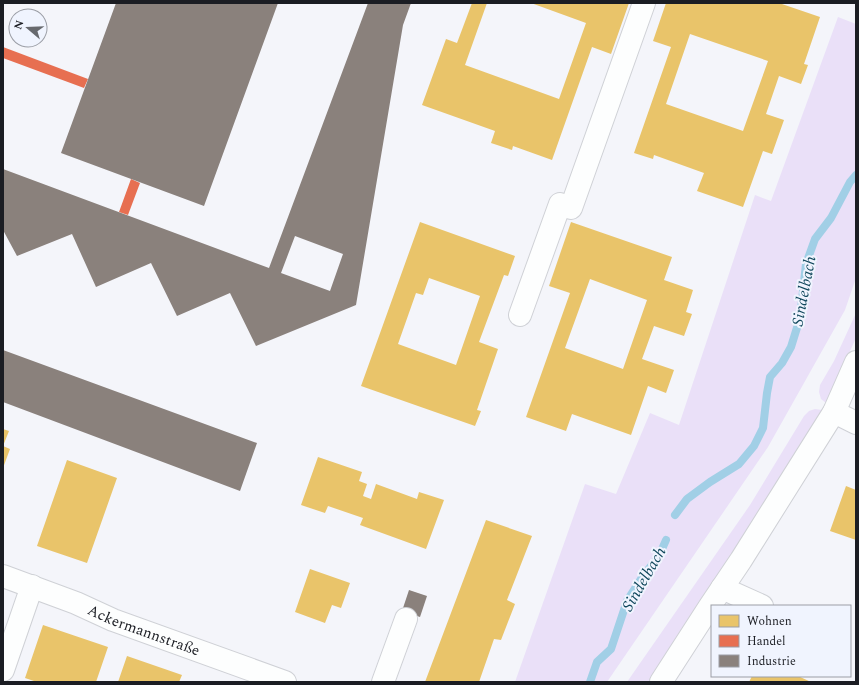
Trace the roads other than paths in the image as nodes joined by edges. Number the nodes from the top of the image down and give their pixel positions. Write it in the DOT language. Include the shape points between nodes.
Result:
graph roads {
  1 [pos="644,3"];
  2 [pos="657,3"];
  3 [pos="580,182"];
  4 [pos="520,316"];
  5 [pos="856,362"];
  6 [pos="834,412"];
  7 [pos="856,423"];
  8 [pos="3,576"];
  9 [pos="32,586"];
  10 [pos="722,588"];
  11 [pos="760,605"];
  12 [pos="406,619"];
  13 [pos="3,670"];
  14 [pos="285,682"];
  15 [pos="383,682"];
  16 [pos="661,682"];
  1 -- 3 [label="street"];
  2 -- 3 [label="street" via="591,186"];
  3 -- 4 [label="street" via="571,208 560,204"];
  5 -- 6 [label="street"];
  6 -- 7 [label="street"];
  6 -- 10 [label="street"];
  8 -- 9 [label="street, Ackermannstraße"];
  9 -- 13 [label="street"];
  9 -- 14 [label="street, Ackermannstraße" via="113,620"];
  10 -- 11 [label="street"];
  10 -- 16 [label="street"];
  12 -- 15 [label="street"];
}
